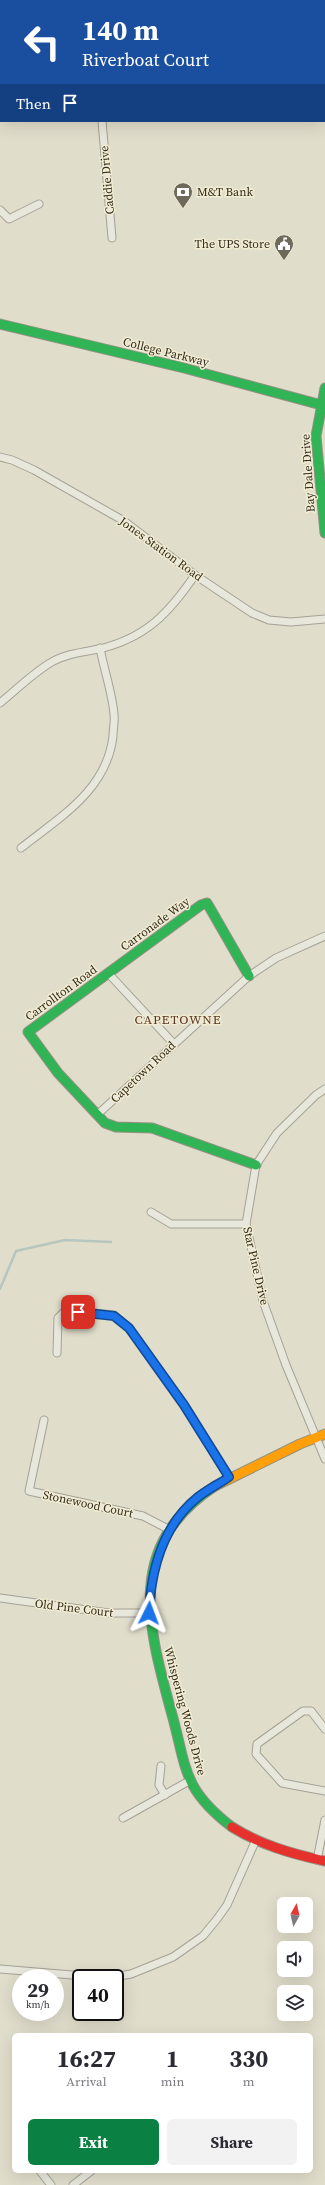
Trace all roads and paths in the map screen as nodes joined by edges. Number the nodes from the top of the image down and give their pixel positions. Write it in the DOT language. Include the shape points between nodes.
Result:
graph roads {
  1 [pos="102,122"];
  2 [pos="39,204"];
  3 [pos="0,210"];
  4 [pos="112,238"];
  5 [pos="0,324"];
  6 [pos="325,388"];
  7 [pos="323,406"];
  8 [pos="0,457"];
  9 [pos="325,533"];
  10 [pos="194,575"];
  11 [pos="325,618"];
  12 [pos="100,648"];
  13 [pos="0,703"];
  14 [pos="21,848"];
  15 [pos="325,936"];
  16 [pos="108,973"];
  17 [pos="249,976"];
  18 [pos="173,1043"];
  19 [pos="325,1089"];
  20 [pos="98,1114"];
  21 [pos="256,1165"];
  22 [pos="151,1212"];
  23 [pos="246,1224"];
  24 [pos="57,1353"];
  25 [pos="44,1420"];
  26 [pos="321,1435"];
  27 [pos="325,1459"];
  28 [pos="229,1477"];
  29 [pos="170,1530"];
  30 [pos="0,1598"];
  31 [pos="149,1613"];
  32 [pos="325,1729"];
  33 [pos="161,1766"];
  34 [pos="189,1781"];
  35 [pos="325,1791"];
  36 [pos="165,1795"];
  37 [pos="123,1818"];
  38 [pos="325,1820"];
  39 [pos="255,1842"];
  40 [pos="321,1860"];
  41 [pos="0,1969"];
  42 [pos="42,2173"];
  43 [pos="88,2173"];
  44 [pos="51,2185"];
  45 [pos="73,2185"];
  1 -- 4 [label="street, Caddie Drive"];
  2 -- 3 [label="street" via="9,219"];
  5 -- 7 [label="street, College Parkway" via="184,368"];
  6 -- 7 [label="street, Bay Dale Drive"];
  7 -- 9 [label="street, Bay Dale Drive" via="316,436"];
  8 -- 10 [label="street, Jones Station Road" via="34,470 124,521"];
  10 -- 11 [label="street, Jones Station Road" via="252,613 268,620 291,622"];
  10 -- 12 [label="street" via="164,616 146,630 121,643"];
  12 -- 13 [label="street" via="68,655 50,663"];
  12 -- 14 [label="street" via="115,716 107,764 93,787 78,804"];
  15 -- 17 [label="street, Capetown Road" via="276,958"];
  16 -- 17 [label="street, Carronade Way" via="207,903"];
  16 -- 18 [label="street"];
  16 -- 20 [label="street, Carrollton Road" via="28,1032 58,1072"];
  17 -- 18 [label="street, Capetown Road"];
  18 -- 20 [label="street, Capetown Road"];
  19 -- 21 [label="street, Star Pine Drive" via="277,1133"];
  20 -- 21 [label="street" via="105,1123 116,1127 152,1128"];
  21 -- 23 [label="street, Star Pine Drive"];
  22 -- 23 [label="street" via="171,1224"];
  23 -- 26 [label="street, Star Pine Drive" via="263,1302 286,1365"];
  24 -- 28 [label="street" via="58,1318 66,1310 114,1316 129,1328 184,1405"];
  25 -- 29 [label="street, Stonewood Court" via="29,1491 143,1516"];
  26 -- 27 [label="street, Star Pine Drive"];
  26 -- 28 [label="street, Whispering Woods Drive"];
  28 -- 29 [label="street, Whispering Woods Drive" via="198,1497"];
  29 -- 31 [label="street, Whispering Woods Drive" via="155,1568"];
  30 -- 31 [label="street, Old Pine Court" via="108,1613"];
  31 -- 34 [label="street, Whispering Woods Drive"];
  32 -- 35 [label="street" via="311,1711 303,1711 257,1744 256,1754 282,1783"];
  33 -- 36 [label="street" via="159,1784"];
  34 -- 36 [label="street"];
  34 -- 39 [label="street, Whispering Woods Drive" via="207,1805"];
  36 -- 37 [label="street"];
  38 -- 40 [label="street"];
  39 -- 40 [label="street, Whispering Woods Drive" via="284,1853"];
  39 -- 41 [label="street" via="227,1905 203,1936 173,1957 131,1974 108,1978"];
  42 -- 44 [label="street"];
  43 -- 45 [label="street"];
}
